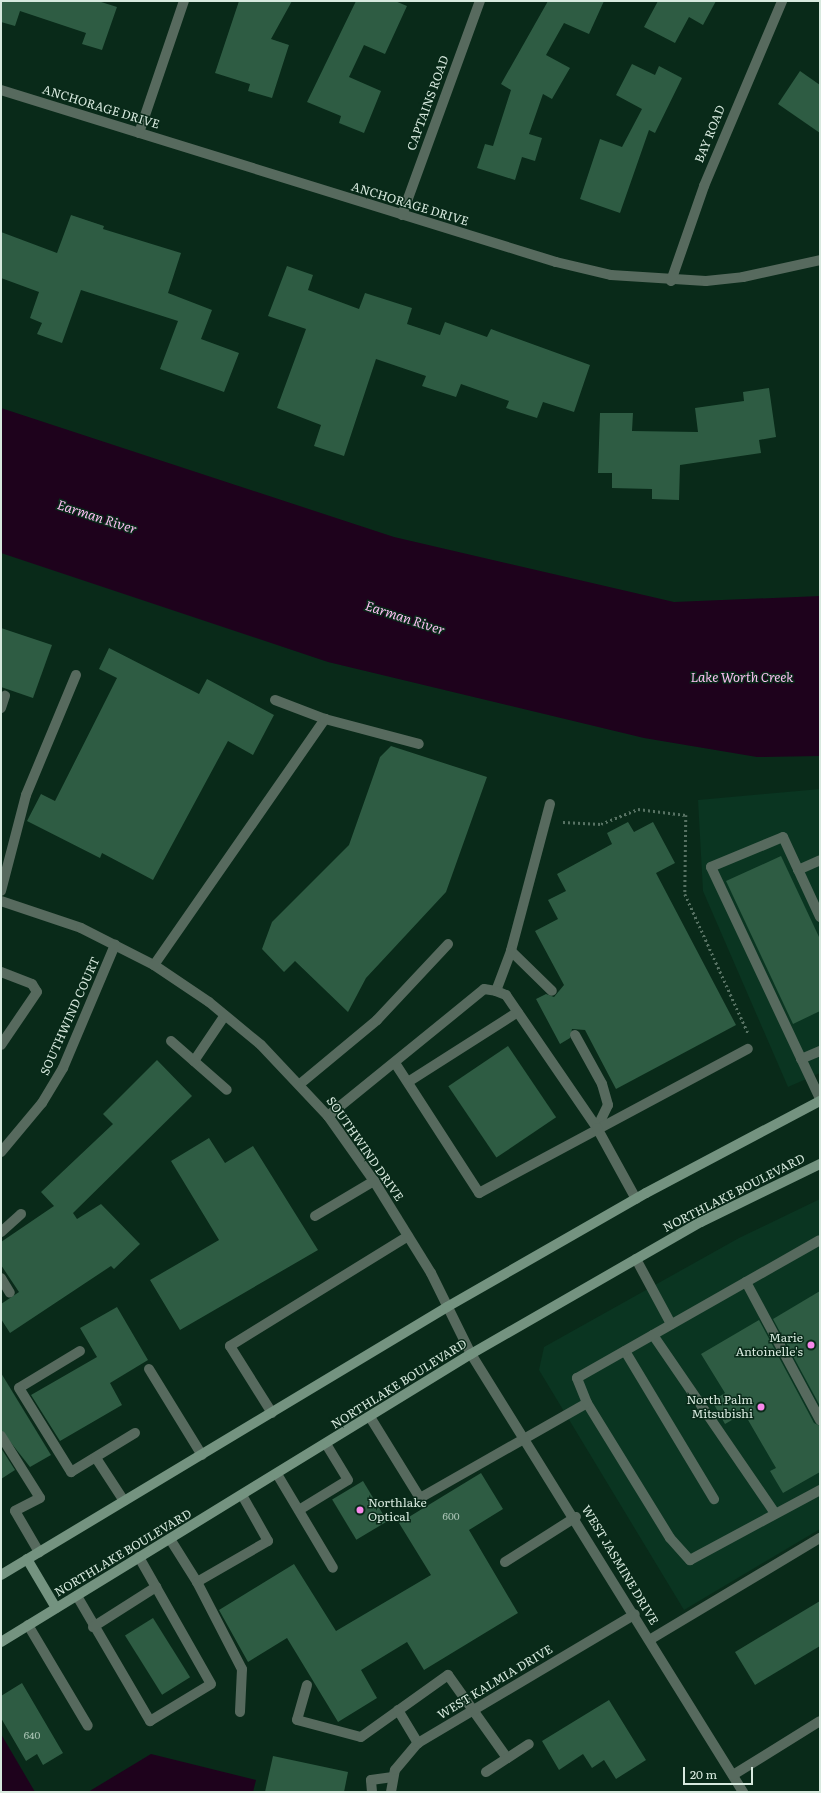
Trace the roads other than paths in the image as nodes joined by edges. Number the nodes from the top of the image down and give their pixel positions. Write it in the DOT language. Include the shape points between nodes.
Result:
graph roads {
  1 [pos="184,1"];
  2 [pos="480,1"];
  3 [pos="782,1"];
  4 [pos="1,90"];
  5 [pos="139,133"];
  6 [pos="402,215"];
  7 [pos="820,260"];
  8 [pos="671,280"];
  9 [pos="76,675"];
  10 [pos="5,696"];
  11 [pos="275,700"];
  12 [pos="1,708"];
  13 [pos="325,719"];
  14 [pos="419,744"];
  15 [pos="550,804"];
  16 [pos="820,860"];
  17 [pos="798,870"];
  18 [pos="1,891"];
  19 [pos="1,900"];
  20 [pos="820,917"];
  21 [pos="448,944"];
  22 [pos="115,945"];
  23 [pos="511,951"];
  24 [pos="154,965"];
  25 [pos="1,972"];
  26 [pos="496,991"];
  27 [pos="552,991"];
  28 [pos="518,1012"];
  29 [pos="225,1015"];
  30 [pos="575,1035"];
  31 [pos="171,1041"];
  32 [pos="1,1045"];
  33 [pos="748,1049"];
  34 [pos="820,1051"];
  35 [pos="801,1059"];
  36 [pos="194,1061"];
  37 [pos="395,1063"];
  38 [pos="408,1082"];
  39 [pos="300,1084"];
  40 [pos="227,1090"];
  41 [pos="820,1100"];
  42 [pos="328,1116"];
  43 [pos="597,1128"];
  44 [pos="1,1152"];
  45 [pos="820,1164"];
  46 [pos="374,1181"];
  47 [pos="636,1199"];
  48 [pos="21,1214"];
  49 [pos="314,1216"];
  50 [pos="1,1232"];
  51 [pos="408,1236"];
  52 [pos="820,1240"];
  53 [pos="636,1259"];
  54 [pos="1,1278"];
  55 [pos="746,1282"];
  56 [pos="10,1293"];
  57 [pos="447,1307"];
  58 [pos="671,1324"];
  59 [pos="653,1335"];
  60 [pos="80,1351"];
  61 [pos="625,1351"];
  62 [pos="472,1354"];
  63 [pos="149,1369"];
  64 [pos="587,1403"];
  65 [pos="272,1412"];
  66 [pos="370,1417"];
  67 [pos="820,1420"];
  68 [pos="135,1433"];
  69 [pos="1,1436"];
  70 [pos="526,1436"];
  71 [pos="326,1444"];
  72 [pos="202,1455"];
  73 [pos="96,1458"];
  74 [pos="277,1474"];
  75 [pos="820,1490"];
  76 [pos="242,1495"];
  77 [pos="714,1499"];
  78 [pos="124,1501"];
  79 [pos="299,1510"];
  80 [pos="774,1512"];
  81 [pos="576,1517"];
  82 [pos="820,1538"];
  83 [pos="170,1539"];
  84 [pos="39,1552"];
  85 [pos="140,1557"];
  86 [pos="27,1559"];
  87 [pos="505,1562"];
  88 [pos="333,1568"];
  89 [pos="1,1574"];
  90 [pos="197,1582"];
  91 [pos="156,1587"];
  92 [pos="77,1596"];
  93 [pos="56,1608"];
  94 [pos="635,1614"];
  95 [pos="28,1625"];
  96 [pos="93,1627"];
  97 [pos="651,1639"];
  98 [pos="1,1642"];
  99 [pos="307,1685"];
  100 [pos="473,1709"];
  101 [pos="398,1710"];
  102 [pos="240,1712"];
  103 [pos="820,1721"];
  104 [pos="88,1726"];
  105 [pos="418,1743"];
  106 [pos="529,1744"];
  107 [pos="507,1758"];
  108 [pos="486,1772"];
  109 [pos="733,1775"];
  110 [pos="394,1777"];
  111 [pos="372,1792"];
  112 [pos="391,1792"];
  113 [pos="743,1792"];
  1 -- 5 [label="street"];
  2 -- 6 [label="street, CAPTAINS ROAD"];
  3 -- 8 [label="street, BAY ROAD" via="704,186"];
  4 -- 5 [label="street, ANCHORAGE DRIVE"];
  5 -- 6 [label="street, ANCHORAGE DRIVE"];
  6 -- 8 [label="street, ANCHORAGE DRIVE" via="556,262 612,275"];
  7 -- 8 [label="street, ANCHORAGE DRIVE" via="744,277"];
  9 -- 18 [label="street" via="26,795"];
  10 -- 12 [label="street"];
  11 -- 13 [label="street"];
  13 -- 14 [label="street"];
  13 -- 24 [label="street"];
  15 -- 23 [label="street"];
  16 -- 17 [label="street"];
  17 -- 20 [label="street"];
  17 -- 35 [label="street" via="783,837 711,867"];
  19 -- 22 [label="street, SOUTHWIND DRIVE" via="81,928"];
  21 -- 39 [label="street" via="377,1020"];
  22 -- 24 [label="street, SOUTHWIND DRIVE"];
  22 -- 44 [label="street, SOUTHWIND COURT" via="63,1068 42,1103"];
  23 -- 26 [label="street"];
  23 -- 27 [label="street"];
  24 -- 29 [label="street, SOUTHWIND DRIVE"];
  25 -- 32 [label="street" via="32,984 36,992"];
  26 -- 28 [label="street" via="506,995"];
  26 -- 37 [label="street" via="484,989"];
  28 -- 38 [label="street"];
  28 -- 43 [label="street"];
  29 -- 36 [label="street"];
  29 -- 39 [label="street, SOUTHWIND DRIVE"];
  30 -- 43 [label="street" via="602,1084 608,1105"];
  31 -- 36 [label="street"];
  33 -- 43 [label="street"];
  34 -- 35 [label="street"];
  35 -- 41 [label="street"];
  36 -- 40 [label="street"];
  37 -- 38 [label="street"];
  37 -- 42 [label="street"];
  38 -- 43 [label="street" via="480,1193"];
  39 -- 42 [label="street, SOUTHWIND DRIVE"];
  41 -- 47 [label="main road"];
  42 -- 46 [label="street, SOUTHWIND DRIVE"];
  43 -- 47 [label="street"];
  45 -- 53 [label="main road, NORTHLAKE BOULEVARD" via="701,1222"];
  46 -- 49 [label="street"];
  46 -- 51 [label="street, SOUTHWIND DRIVE"];
  47 -- 57 [label="main road"];
  48 -- 50 [label="street"];
  51 -- 57 [label="street, SOUTHWIND DRIVE"];
  51 -- 65 [label="street" via="230,1346"];
  52 -- 55 [label="street"];
  53 -- 58 [label="street"];
  53 -- 62 [label="main road, NORTHLAKE BOULEVARD"];
  54 -- 56 [label="street"];
  55 -- 58 [label="street"];
  55 -- 67 [label="street"];
  57 -- 62 [label="street, SOUTHWIND DRIVE"];
  57 -- 65 [label="main road"];
  58 -- 59 [label="street"];
  59 -- 61 [label="street"];
  59 -- 80 [label="street"];
  60 -- 73 [label="street" via="19,1388 71,1472"];
  61 -- 64 [label="street" via="577,1378"];
  61 -- 77 [label="street"];
  62 -- 66 [label="main road, NORTHLAKE BOULEVARD"];
  62 -- 70 [label="street, WEST JASMINE DRIVE"];
  63 -- 72 [label="street"];
  64 -- 70 [label="street"];
  64 -- 80 [label="street" via="670,1538 690,1560"];
  65 -- 72 [label="main road"];
  66 -- 70 [label="street" via="420,1498"];
  66 -- 71 [label="main road, NORTHLAKE BOULEVARD"];
  68 -- 73 [label="street"];
  69 -- 84 [label="street" via="40,1498 15,1511"];
  70 -- 81 [label="street, WEST JASMINE DRIVE"];
  71 -- 74 [label="main road, NORTHLAKE BOULEVARD"];
  71 -- 79 [label="street" via="348,1480"];
  72 -- 78 [label="main road"];
  73 -- 78 [label="street"];
  74 -- 76 [label="main road, NORTHLAKE BOULEVARD"];
  74 -- 79 [label="street"];
  75 -- 80 [label="street"];
  76 -- 83 [label="main road, NORTHLAKE BOULEVARD"];
  76 -- 90 [label="street" via="268,1541"];
  78 -- 84 [label="main road"];
  79 -- 88 [label="street"];
  81 -- 87 [label="street"];
  81 -- 94 [label="street, WEST JASMINE DRIVE"];
  82 -- 97 [label="street"];
  83 -- 85 [label="main road, NORTHLAKE BOULEVARD"];
  83 -- 90 [label="street"];
  84 -- 86 [label="main road"];
  85 -- 91 [label="street"];
  85 -- 92 [label="main road, NORTHLAKE BOULEVARD"];
  86 -- 89 [label="main road"];
  86 -- 93 [label="main road"];
  90 -- 102 [label="street" via="242,1669"];
  91 -- 96 [label="street"];
  91 -- 96 [label="street" via="211,1684 150,1721"];
  92 -- 93 [label="main road, NORTHLAKE BOULEVARD"];
  92 -- 96 [label="street"];
  93 -- 95 [label="main road, NORTHLAKE BOULEVARD"];
  94 -- 97 [label="street, WEST JASMINE DRIVE"];
  94 -- 100 [label="street, WEST KALMIA DRIVE"];
  95 -- 98 [label="main road, NORTHLAKE BOULEVARD"];
  95 -- 104 [label="street"];
  97 -- 109 [label="street, WEST JASMINE DRIVE"];
  99 -- 101 [label="street" via="298,1720 305,1722 361,1737"];
  100 -- 101 [label="street" via="448,1675"];
  100 -- 105 [label="street, WEST KALMIA DRIVE"];
  100 -- 107 [label="street"];
  101 -- 105 [label="street"];
  103 -- 109 [label="street"];
  105 -- 110 [label="street, WEST KALMIA DRIVE" via="405,1755"];
  106 -- 107 [label="street"];
  107 -- 108 [label="street"];
  109 -- 113 [label="street, WEST JASMINE DRIVE"];
  110 -- 111 [label="street" via="371,1780"];
  110 -- 112 [label="street, WEST KALMIA DRIVE"];
}
